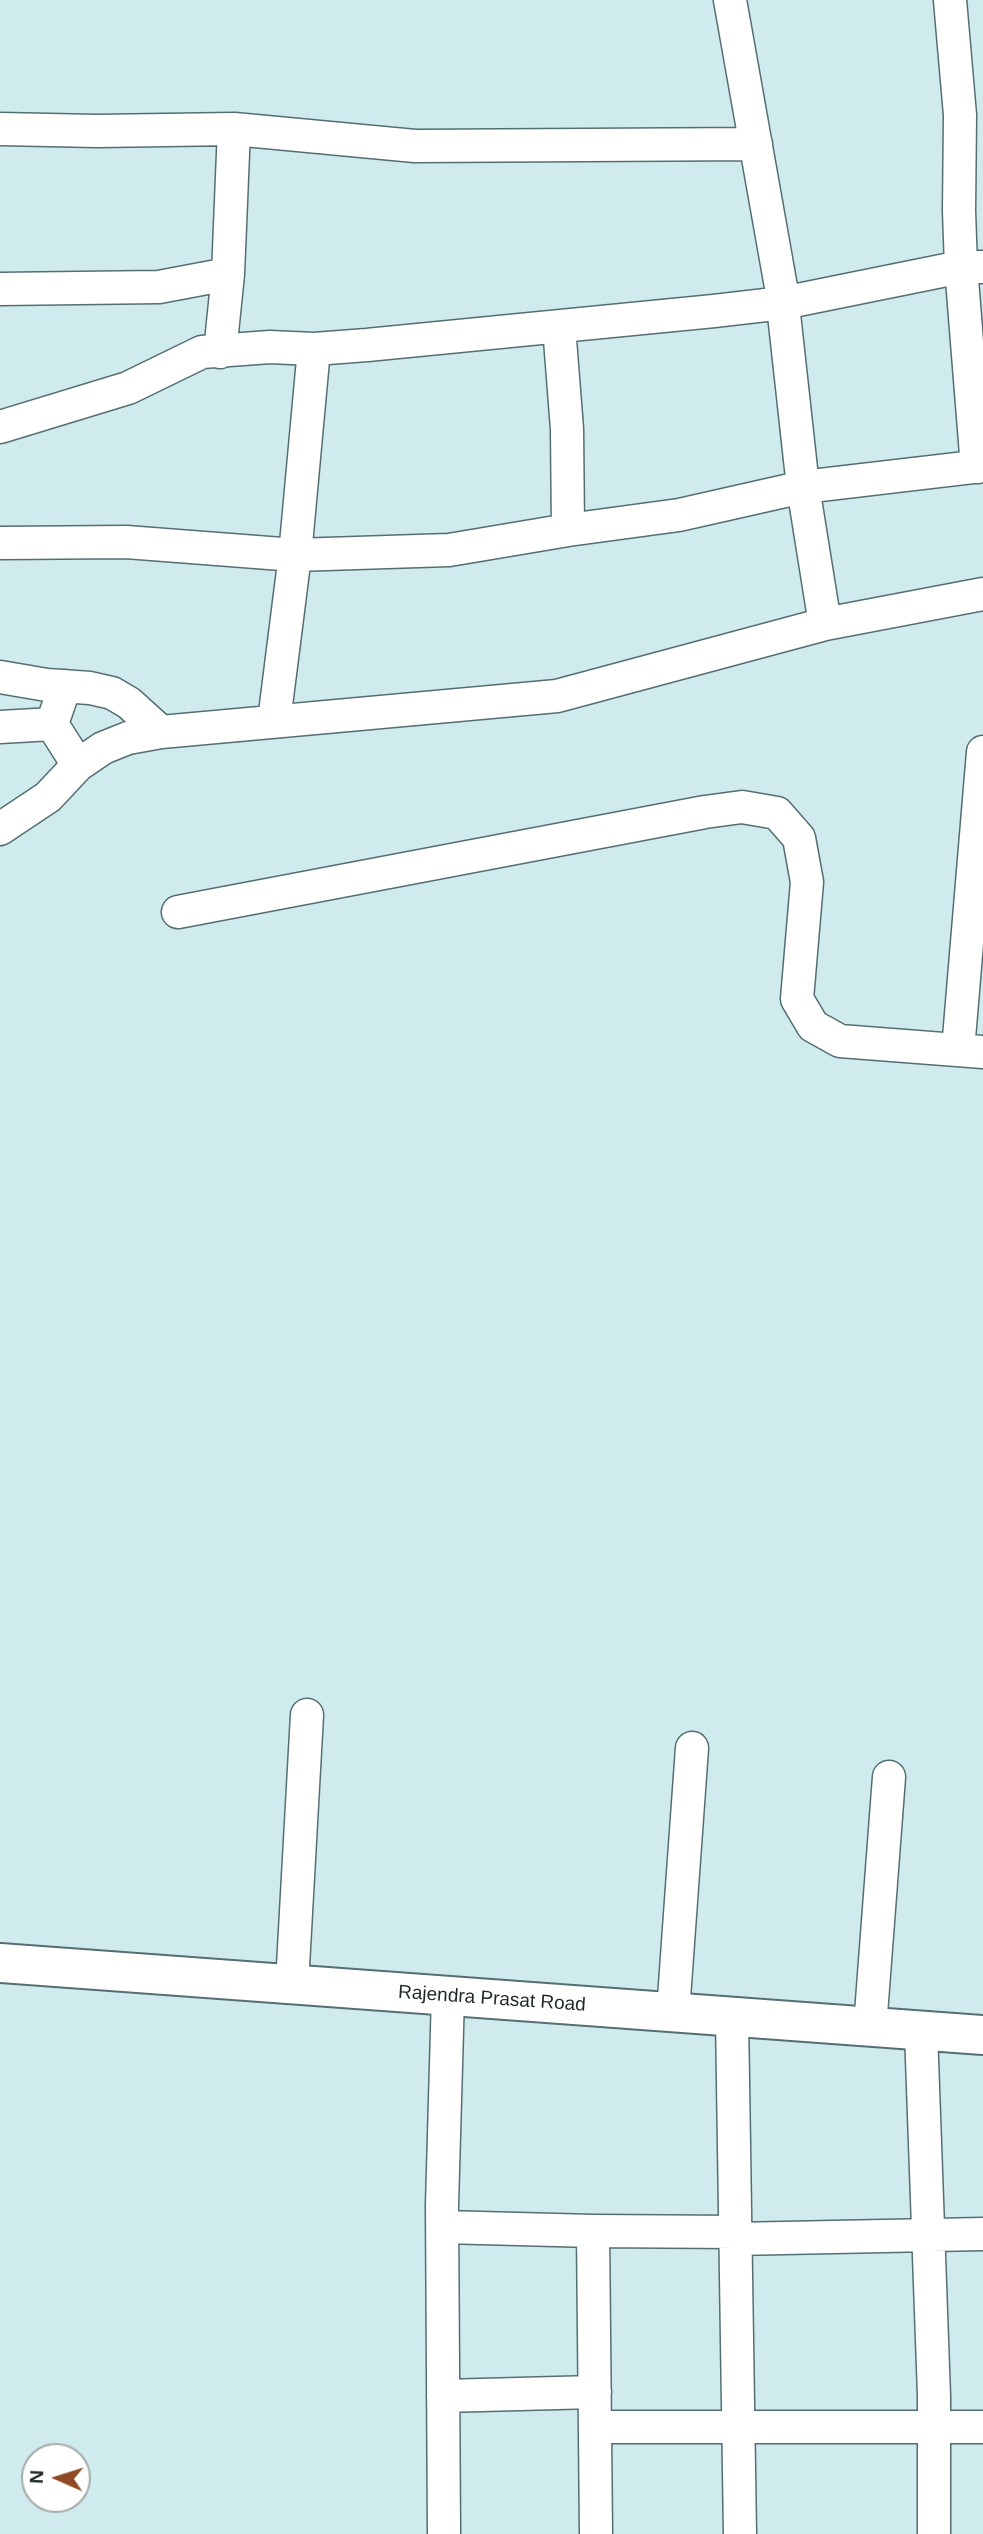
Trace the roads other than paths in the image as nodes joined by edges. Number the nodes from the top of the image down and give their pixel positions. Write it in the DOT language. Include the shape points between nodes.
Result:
graph roads {
  1 [pos="730,0"];
  2 [pos="950,0"];
  3 [pos="0,129"];
  4 [pos="233,129"];
  5 [pos="755,144"];
  6 [pos="972,267"];
  7 [pos="228,274"];
  8 [pos="0,289"];
  9 [pos="783,303"];
  10 [pos="559,327"];
  11 [pos="314,349"];
  12 [pos="220,352"];
  13 [pos="0,428"];
  14 [pos="980,467"];
  15 [pos="803,487"];
  16 [pos="568,530"];
  17 [pos="0,544"];
  18 [pos="295,555"];
  19 [pos="983,594"];
  20 [pos="825,624"];
  21 [pos="0,677"];
  22 [pos="65,686"];
  23 [pos="274,721"];
  24 [pos="52,724"];
  25 [pos="0,727"];
  26 [pos="161,732"];
  27 [pos="983,752"];
  28 [pos="78,765"];
  29 [pos="0,829"];
  30 [pos="178,912"];
  31 [pos="971,1051"];
  32 [pos="307,1715"];
  33 [pos="692,1748"];
  34 [pos="889,1777"];
  35 [pos="0,1963"];
  36 [pos="292,1984"];
  37 [pos="447,1996"];
  38 [pos="673,2012"];
  39 [pos="732,2017"];
  40 [pos="870,2027"];
  41 [pos="920,2031"];
  42 [pos="983,2035"];
  43 [pos="443,2227"];
  44 [pos="593,2231"];
  45 [pos="983,2234"];
  46 [pos="735,2236"];
  47 [pos="926,2236"];
  48 [pos="595,2392"];
  49 [pos="443,2396"];
  50 [pos="595,2427"];
  51 [pos="738,2427"];
  52 [pos="934,2427"];
  53 [pos="983,2427"];
  54 [pos="444,2534"];
  55 [pos="596,2534"];
  56 [pos="740,2534"];
  57 [pos="934,2534"];
  1 -- 5 [label="street"];
  2 -- 6 [label="street" via="960,115 959,211"];
  3 -- 4 [label="street"];
  4 -- 5 [label="street" via="415,146"];
  4 -- 7 [label="street"];
  5 -- 9 [label="street"];
  6 -- 9 [label="street"];
  6 -- 14 [label="street"];
  7 -- 8 [label="street" via="159,287"];
  7 -- 12 [label="street"];
  9 -- 10 [label="street"];
  9 -- 15 [label="street"];
  10 -- 11 [label="street"];
  10 -- 16 [label="street"];
  11 -- 12 [label="street"];
  11 -- 18 [label="street"];
  12 -- 13 [label="street" via="202,352 128,388"];
  14 -- 15 [label="street"];
  15 -- 16 [label="street" via="679,515"];
  15 -- 20 [label="street"];
  16 -- 18 [label="street" via="449,550"];
  17 -- 18 [label="street" via="126,542"];
  18 -- 23 [label="street"];
  19 -- 20 [label="street"];
  20 -- 23 [label="street" via="557,696"];
  21 -- 22 [label="street"];
  22 -- 24 [label="street"];
  22 -- 26 [label="street" via="112,693"];
  23 -- 26 [label="street"];
  24 -- 25 [label="street"];
  24 -- 28 [label="street"];
  26 -- 28 [label="street" via="128,738"];
  27 -- 31 [label="street"];
  28 -- 29 [label="street" via="48,797"];
  30 -- 31 [label="street" via="705,812 742,807 777,813 799,838 807,881 797,999 813,1026 839,1041"];
  32 -- 36 [label="street"];
  33 -- 38 [label="street"];
  34 -- 40 [label="street"];
  35 -- 36 [label="street, Rajendra Prasat Road"];
  36 -- 37 [label="street, Rajendra Prasat Road"];
  37 -- 38 [label="street, Rajendra Prasat Road"];
  37 -- 43 [label="street"];
  38 -- 39 [label="street, Rajendra Prasat Road"];
  39 -- 40 [label="street, Rajendra Prasat Road"];
  39 -- 46 [label="street"];
  40 -- 41 [label="street, Rajendra Prasat Road"];
  41 -- 42 [label="street, Rajendra Prasat Road"];
  41 -- 47 [label="street"];
  43 -- 44 [label="street"];
  43 -- 49 [label="street"];
  44 -- 46 [label="street"];
  44 -- 48 [label="street"];
  45 -- 47 [label="street"];
  46 -- 47 [label="street"];
  46 -- 51 [label="street"];
  47 -- 52 [label="street"];
  48 -- 49 [label="street"];
  48 -- 50 [label="street"];
  49 -- 54 [label="street"];
  50 -- 51 [label="street"];
  50 -- 55 [label="street"];
  51 -- 52 [label="street"];
  51 -- 56 [label="street"];
  52 -- 53 [label="street"];
  52 -- 57 [label="street"];
}
